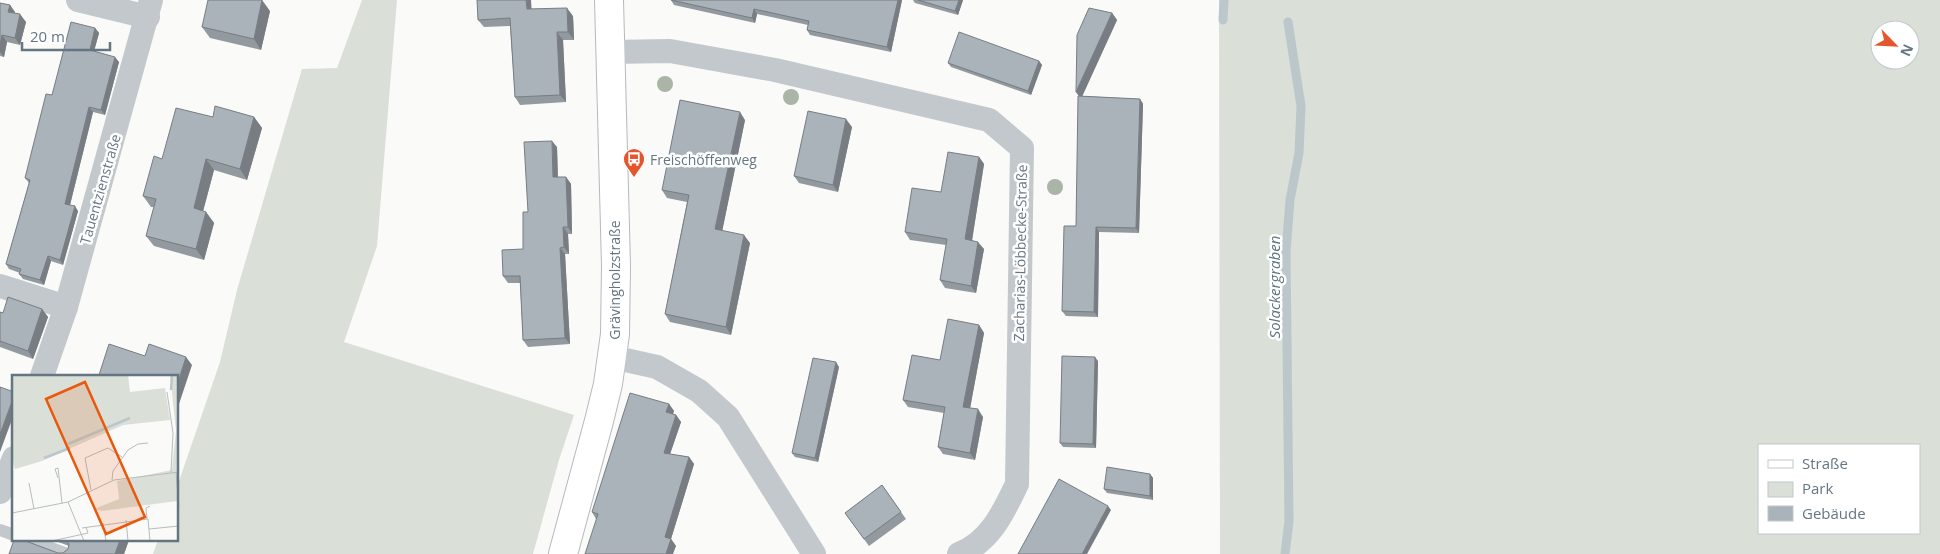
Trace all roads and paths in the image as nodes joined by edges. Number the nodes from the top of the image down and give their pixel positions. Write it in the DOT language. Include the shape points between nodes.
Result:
graph roads {
  1 [pos="78,0"];
  2 [pos="609,0"];
  3 [pos="150,8"];
  4 [pos="610,52"];
  5 [pos="0,286"];
  6 [pos="66,307"];
  7 [pos="612,357"];
  8 [pos="42,375"];
  9 [pos="12,463"];
  10 [pos="0,492"];
  11 [pos="0,530"];
  12 [pos="12,534"];
  13 [pos="34,542"];
  14 [pos="66,554"];
  15 [pos="563,554"];
  16 [pos="814,554"];
  17 [pos="959,554"];
  1 -- 3 [label="street"];
  2 -- 4 [label="main road, Grävingholzstraße"];
  3 -- 6 [label="street, Tauentzienstraße"];
  4 -- 7 [label="main road, Grävingholzstraße" via="616,266"];
  4 -- 17 [label="street, Zacharias-Löbbecke-Straße" via="670,51 775,70 989,120 1022,148 1017,484 999,522 972,549"];
  5 -- 6 [label="street"];
  6 -- 8 [label="street, Tauentzienstraße"];
  7 -- 15 [label="main road, Grävingholzstraße" via="599,421"];
  7 -- 16 [label="street" via="657,367 699,391 728,417"];
  9 -- 10 [label="street"];
  11 -- 12 [label="lane"];
  13 -- 14 [label="lane"];
}
